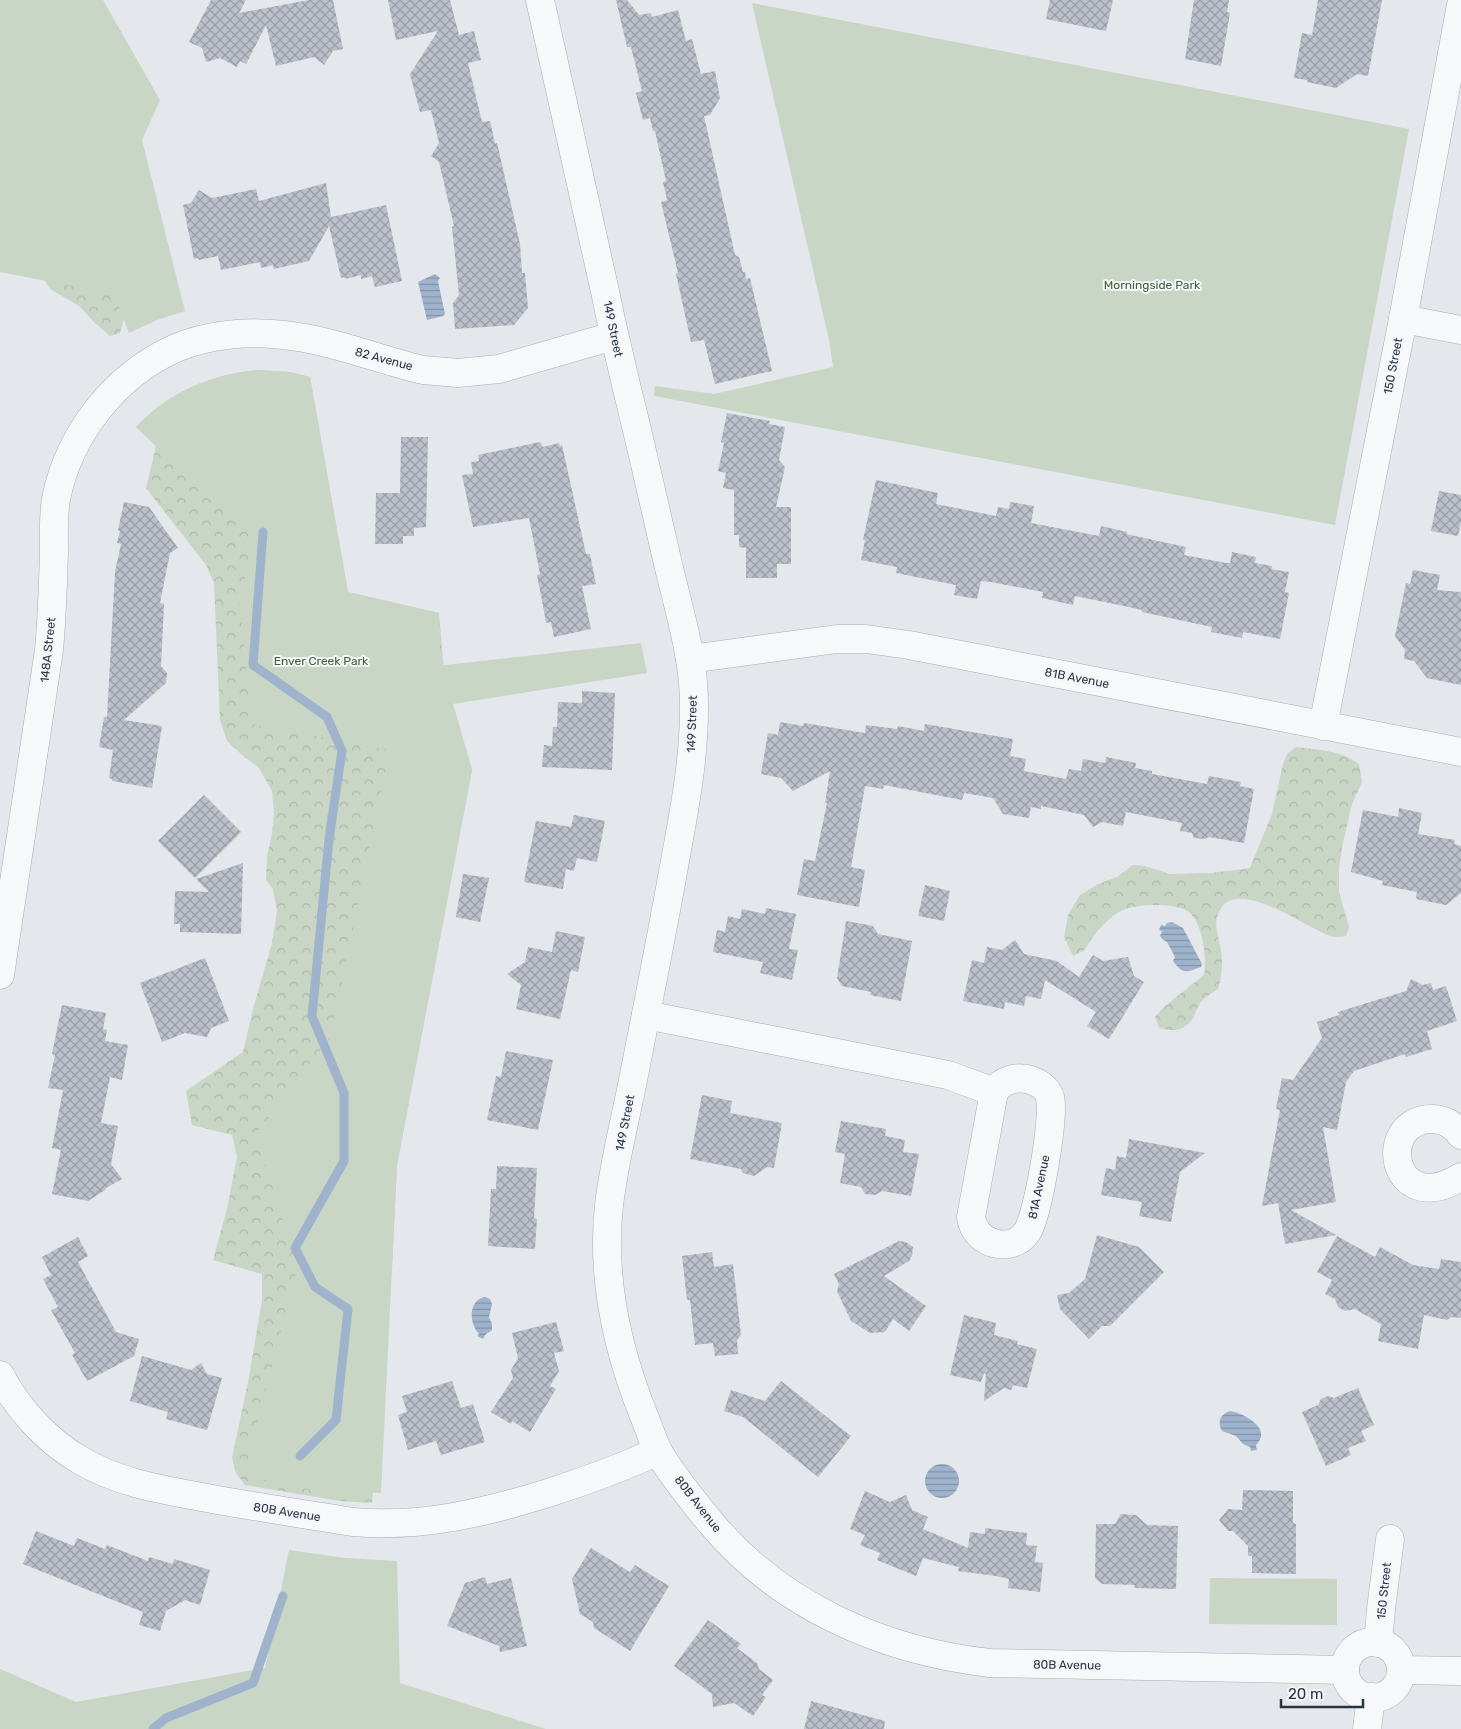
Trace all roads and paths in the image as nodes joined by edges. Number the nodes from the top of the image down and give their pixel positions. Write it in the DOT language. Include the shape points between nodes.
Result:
graph roads {
  1 [pos="540,0"];
  2 [pos="1461,5"];
  3 [pos="1403,319"];
  4 [pos="1461,330"];
  5 [pos="613,336"];
  6 [pos="156,358"];
  7 [pos="690,659"];
  8 [pos="1323,726"];
  9 [pos="1461,752"];
  10 [pos="0,975"];
  11 [pos="646,1015"];
  12 [pos="994,1092"];
  13 [pos="1461,1135"];
  14 [pos="1461,1177"];
  15 [pos="0,1375"];
  16 [pos="658,1451"];
  17 [pos="1390,1538"];
  18 [pos="1378,1643"];
  19 [pos="1346,1670"];
  20 [pos="1401,1670"];
  21 [pos="1461,1671"];
  22 [pos="1371,1698"];
  23 [pos="1367,1729"];
  1 -- 5 [label="street, 149 Street"];
  2 -- 3 [label="street, 150 Street"];
  3 -- 4 [label="street"];
  3 -- 8 [label="street, 150 Street"];
  5 -- 6 [label="street, 82 Avenue" via="512,366 472,372 423,370 310,339 268,334 204,339"];
  5 -- 7 [label="street, 149 Street"];
  6 -- 10 [label="street, 148A Street" via="97,410 76,442 59,488 54,511 49,650"];
  7 -- 8 [label="street, 81B Avenue" via="827,640 866,639"];
  7 -- 11 [label="street, 149 Street" via="694,708 686,799"];
  8 -- 9 [label="street, 81B Avenue"];
  11 -- 12 [label="street" via="948,1074"];
  11 -- 16 [label="street, 149 Street" via="609,1202 608,1269 622,1354"];
  12 -- 12 [label="street, 81A Avenue" via="971,1217 973,1228 980,1236 996,1245 1008,1245 1023,1237 1033,1221 1050,1132 1051,1107 1047,1090 1032,1081 1007,1080"];
  13 -- 14 [label="street" via="1453,1125 1441,1120 1421,1120 1404,1132 1397,1151 1403,1174 1419,1187 1443,1187"];
  15 -- 16 [label="street, 80B Avenue" via="25,1411 52,1440 93,1467 140,1484 353,1522 419,1523 478,1513 599,1476"];
  16 -- 19 [label="street, 80B Avenue" via="715,1527 766,1576 833,1619 908,1648 990,1663"];
  17 -- 18 [label="street, 150 Street"];
  18 -- 19 [label="street" via="1355,1648"];
  18 -- 20 [label="street" via="1386,1645 1397,1655"];
  19 -- 22 [label="street" via="1350,1685"];
  20 -- 21 [label="street"];
  20 -- 22 [label="street" via="1400,1679 1392,1691"];
  22 -- 23 [label="street"];
}
